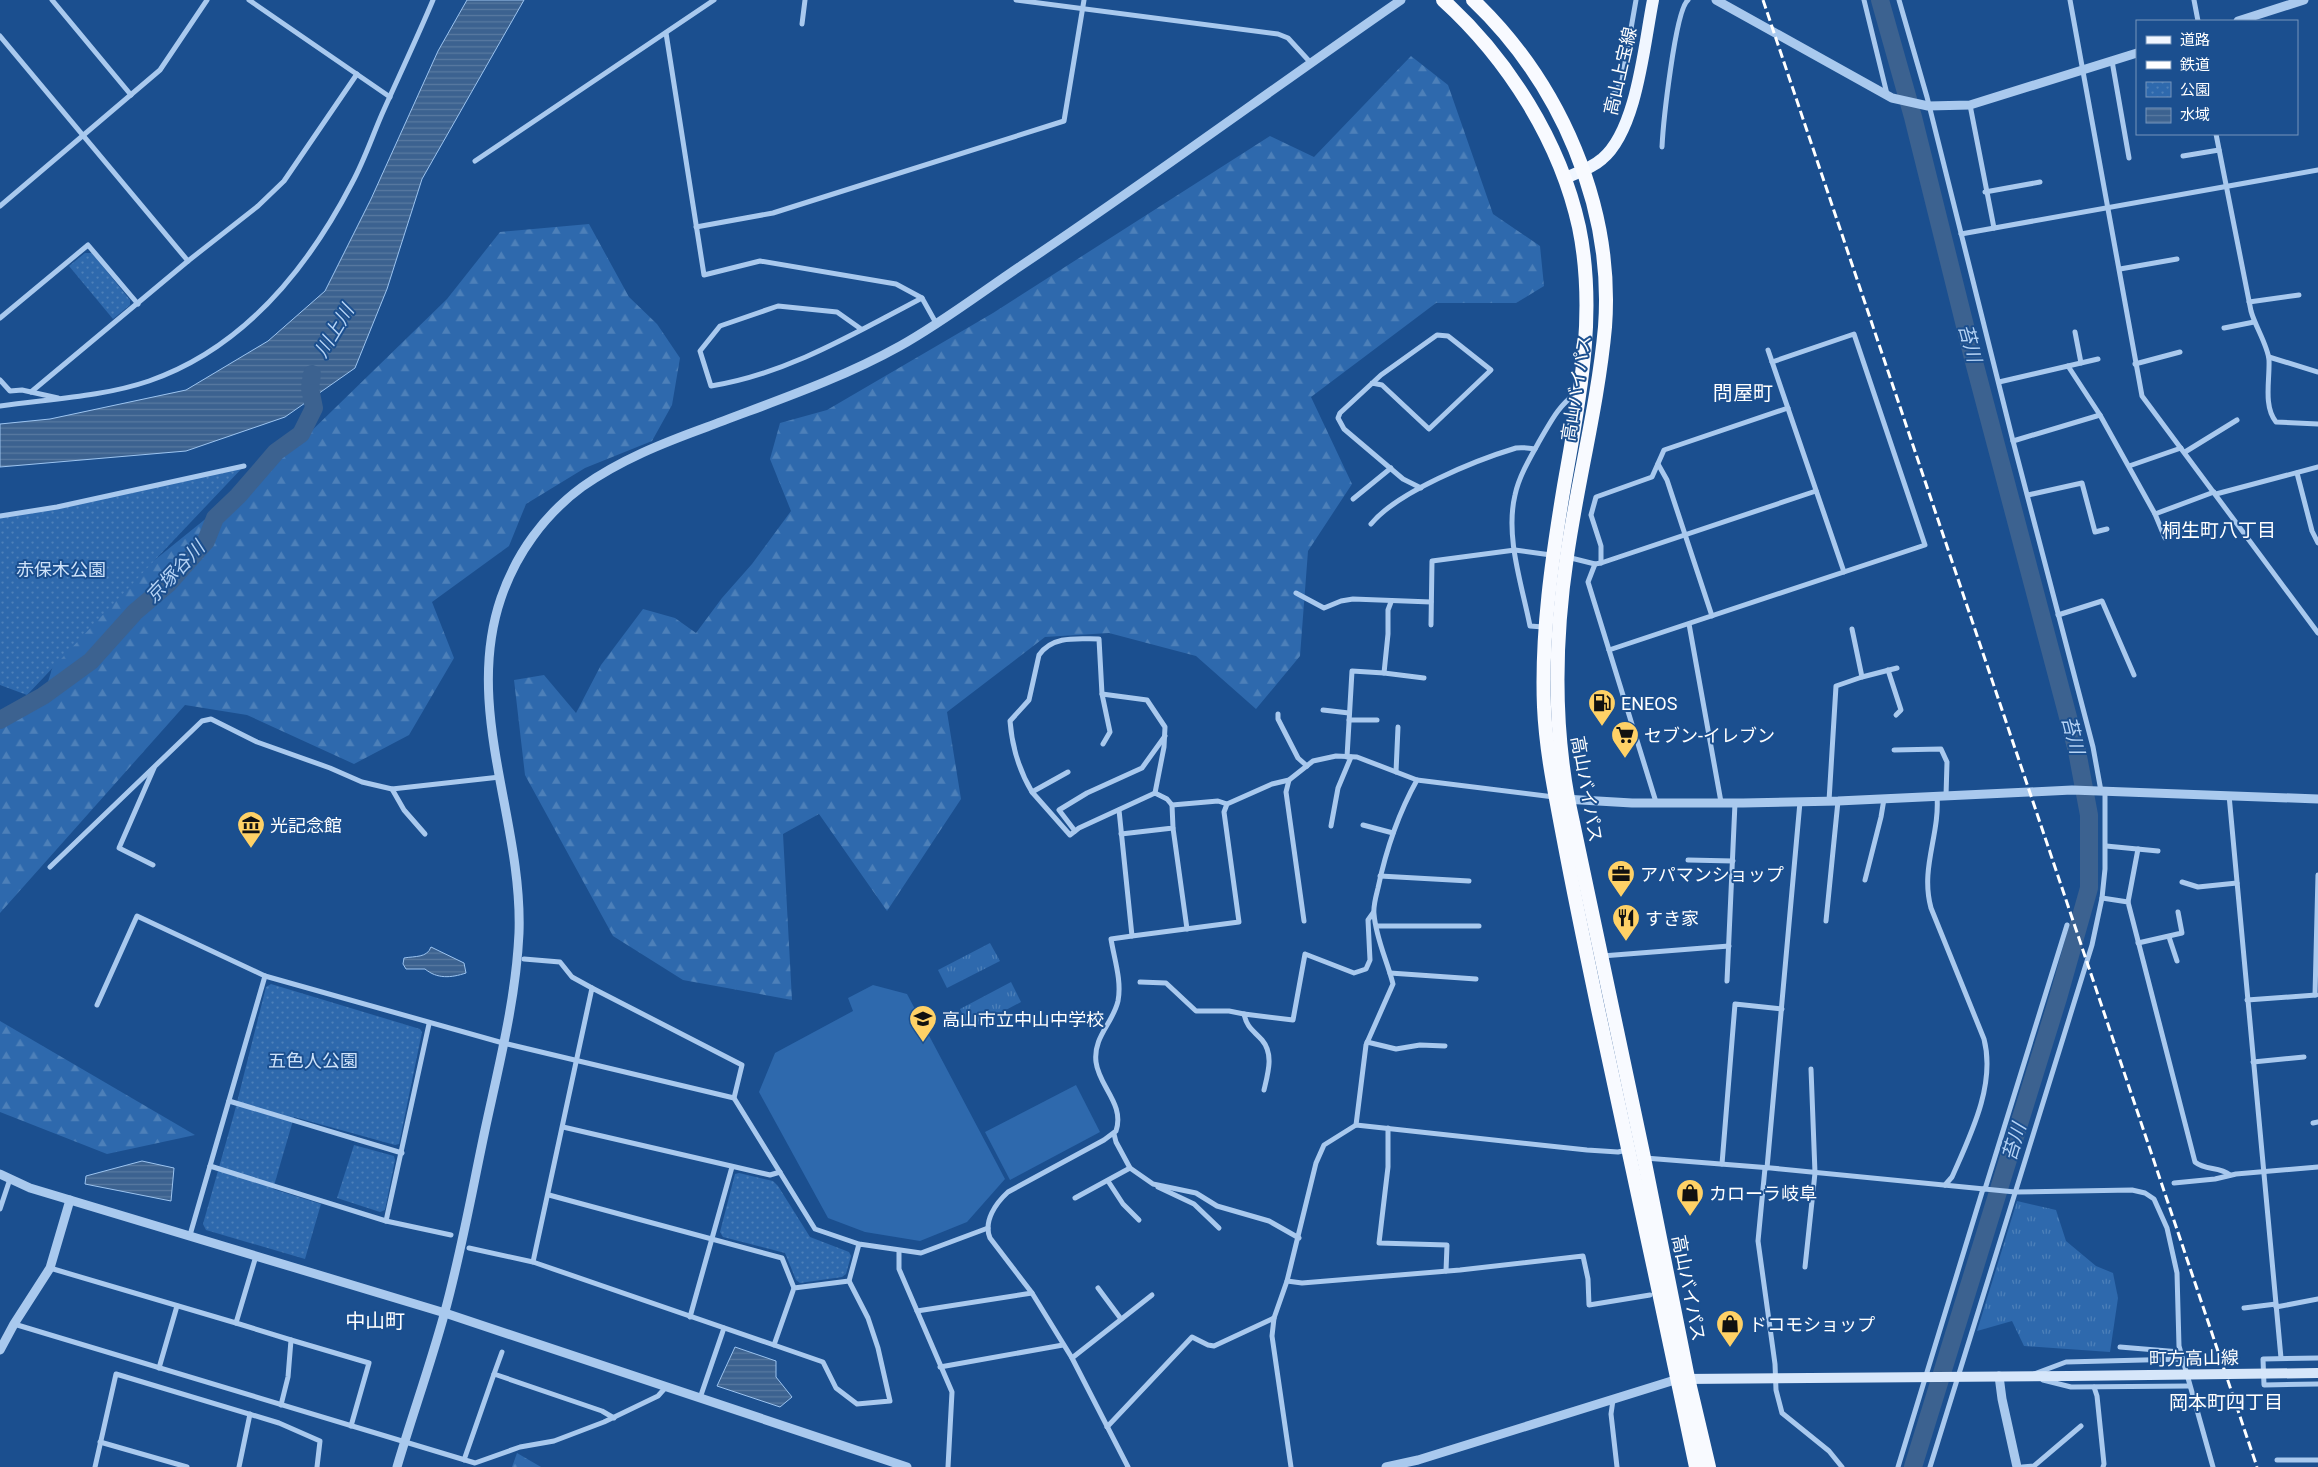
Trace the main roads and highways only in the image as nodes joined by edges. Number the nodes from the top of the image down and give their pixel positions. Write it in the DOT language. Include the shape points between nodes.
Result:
graph roads {
  1 [pos="1443,0"];
  2 [pos="1474,0"];
  3 [pos="1653,0"];
  4 [pos="1583,170"];
  5 [pos="1565,178"];
  6 [pos="1560,556"];
  7 [pos="1562,798"];
  8 [pos="2318,1373"];
  9 [pos="1683,1379"];
  10 [pos="1696,1467"];
  11 [pos="1709,1467"];
  1 -- 5 [label="highway, 高山バイパス" via="1480,37 1513,81 1543,131"];
  2 -- 4 [label="highway, 高山バイパス" via="1501,28 1536,75 1562,121"];
  3 -- 4 [label="main road, 高山上宝線" via="1627,123 1607,155"];
  4 -- 5 [label="main road, 高山上宝線"];
  4 -- 6 [label="highway, 高山バイパス" via="1599,226 1606,290 1605,325 1597,392"];
  5 -- 6 [label="highway, 高山バイパス" via="1579,230 1586,320 1581,390"];
  6 -- 7 [label="highway, 高山バイパス" via="1556,670"];
  6 -- 7 [label="highway, 高山バイパス" via="1546,628 1544,703 1546,739"];
  7 -- 9 [label="highway, 高山バイパス" via="1602,956 1644,1158"];
  7 -- 9 [label="highway, 高山バイパス" via="1579,920 1628,1150"];
  8 -- 9 [label="main road, 町方高山線, bridge"];
  9 -- 10 [label="highway, 高山バイパス"];
  9 -- 11 [label="highway, 高山バイパス"];
}
